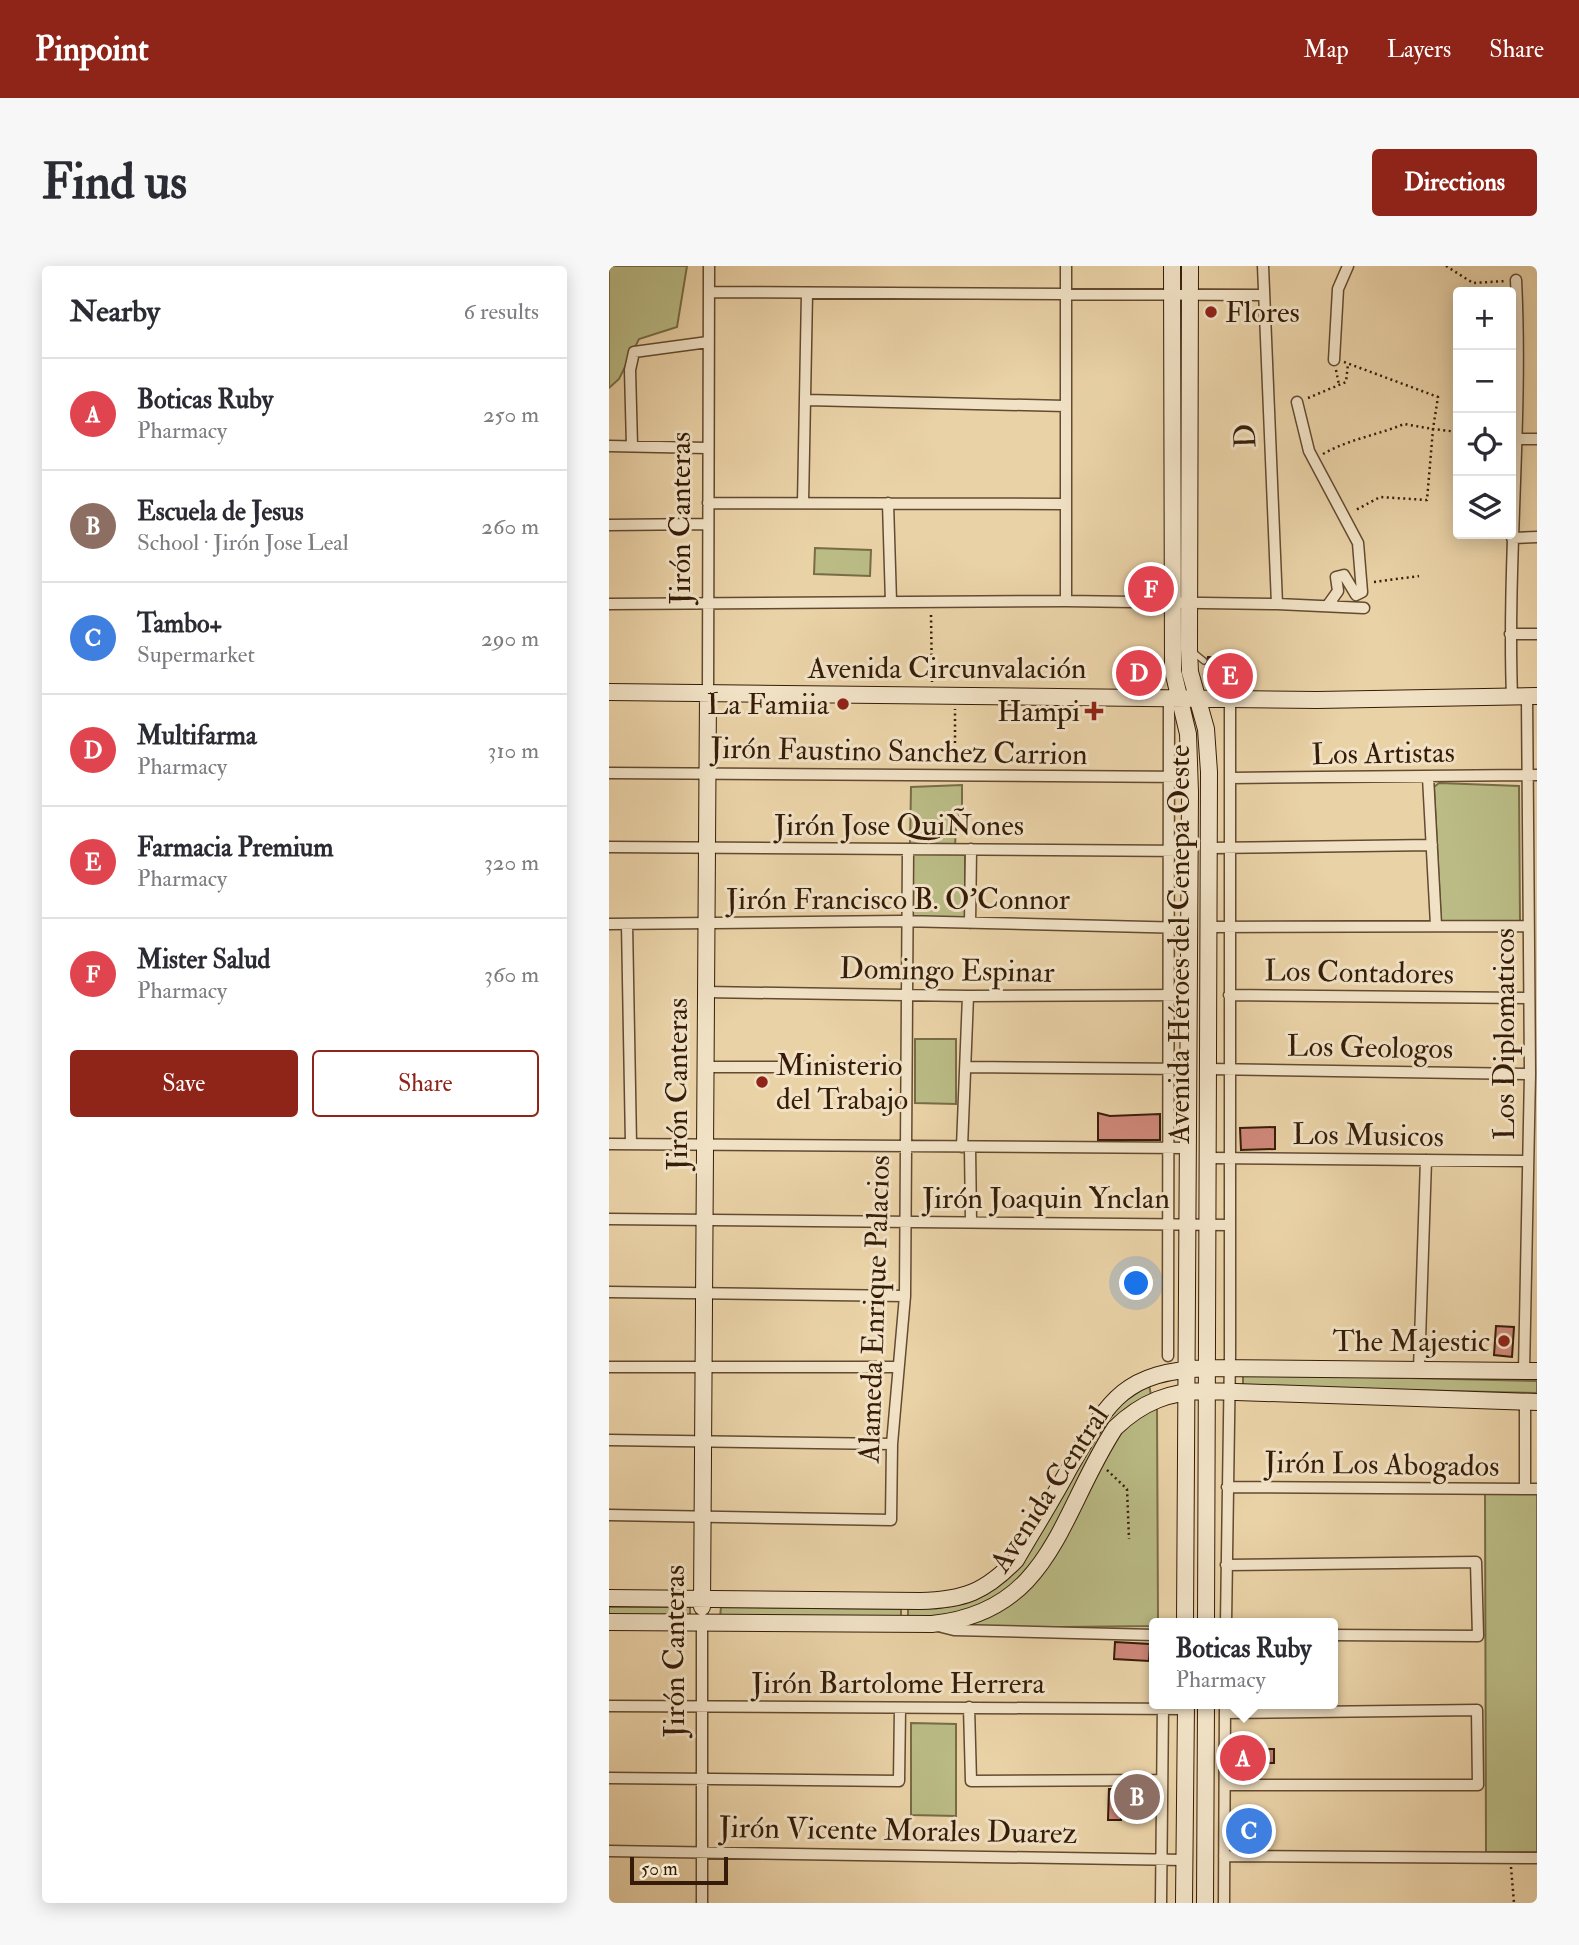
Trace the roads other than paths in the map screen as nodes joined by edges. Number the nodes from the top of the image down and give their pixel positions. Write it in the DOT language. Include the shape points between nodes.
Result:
graph roads {
  1 [pos="709,266"];
  2 [pos="1066,266"];
  3 [pos="1173,266"];
  4 [pos="1190,266"];
  5 [pos="1263,266"];
  6 [pos="1348,266"];
  7 [pos="1516,280"];
  8 [pos="709,292"];
  9 [pos="1066,292"];
  10 [pos="807,293"];
  11 [pos="1173,293"];
  12 [pos="1190,293"];
  13 [pos="1263,295"];
  14 [pos="708,342"];
  15 [pos="1334,359"];
  16 [pos="807,400"];
  17 [pos="1297,402"];
  18 [pos="1065,406"];
  19 [pos="1516,413"];
  20 [pos="1516,439"];
  21 [pos="1537,439"];
  22 [pos="609,446"];
  23 [pos="632,446"];
  24 [pos="708,449"];
  25 [pos="708,503"];
  26 [pos="803,503"];
  27 [pos="888,503"];
  28 [pos="1063,504"];
  29 [pos="708,524"];
  30 [pos="609,525"];
  31 [pos="1537,537"];
  32 [pos="1516,538"];
  33 [pos="1512,539"];
  34 [pos="1066,601"];
  35 [pos="708,602"];
  36 [pos="891,602"];
  37 [pos="1189,603"];
  38 [pos="609,604"];
  39 [pos="1172,604"];
  40 [pos="1277,604"];
  41 [pos="1328,605"];
  42 [pos="1364,608"];
  43 [pos="1510,634"];
  44 [pos="1537,634"];
  45 [pos="1189,649"];
  46 [pos="1204,661"];
  47 [pos="1215,674"];
  48 [pos="609,692"];
  49 [pos="708,694"];
  50 [pos="1525,697"];
  51 [pos="1175,698"];
  52 [pos="1198,698"];
  53 [pos="1225,698"];
  54 [pos="609,773"];
  55 [pos="705,773"];
  56 [pos="1532,775"];
  57 [pos="1189,777"];
  58 [pos="1170,778"];
  59 [pos="1230,778"];
  60 [pos="1428,778"];
  61 [pos="1432,845"];
  62 [pos="1532,847"];
  63 [pos="609,848"];
  64 [pos="1209,848"];
  65 [pos="1230,848"];
  66 [pos="705,849"];
  67 [pos="908,849"];
  68 [pos="971,849"];
  69 [pos="1171,851"];
  70 [pos="1189,851"];
  71 [pos="908,921"];
  72 [pos="704,923"];
  73 [pos="971,923"];
  74 [pos="609,924"];
  75 [pos="627,924"];
  76 [pos="1436,925"];
  77 [pos="1528,926"];
  78 [pos="1209,927"];
  79 [pos="1231,927"];
  80 [pos="1170,928"];
  81 [pos="1188,929"];
  82 [pos="1532,945"];
  83 [pos="705,992"];
  84 [pos="906,994"];
  85 [pos="1169,995"];
  86 [pos="1188,995"];
  87 [pos="1229,995"];
  88 [pos="968,996"];
  89 [pos="1529,998"];
  90 [pos="1533,1049"];
  91 [pos="704,1067"];
  92 [pos="904,1067"];
  93 [pos="966,1067"];
  94 [pos="1169,1069"];
  95 [pos="1188,1069"];
  96 [pos="1208,1069"];
  97 [pos="1228,1069"];
  98 [pos="1530,1074"];
  99 [pos="609,1144"];
  100 [pos="631,1144"];
  101 [pos="705,1145"];
  102 [pos="905,1147"];
  103 [pos="966,1147"];
  104 [pos="1169,1148"];
  105 [pos="1187,1148"];
  106 [pos="1207,1158"];
  107 [pos="1230,1158"];
  108 [pos="1426,1160"];
  109 [pos="1528,1161"];
  110 [pos="609,1219"];
  111 [pos="705,1219"];
  112 [pos="906,1221"];
  113 [pos="971,1222"];
  114 [pos="1168,1223"];
  115 [pos="1188,1223"];
  116 [pos="1207,1224"];
  117 [pos="1230,1225"];
  118 [pos="1532,1269"];
  119 [pos="705,1291"];
  120 [pos="609,1292"];
  121 [pos="905,1296"];
  122 [pos="1168,1356"];
  123 [pos="609,1367"];
  124 [pos="704,1367"];
  125 [pos="898,1367"];
  126 [pos="1207,1368"];
  127 [pos="1230,1368"];
  128 [pos="1187,1369"];
  129 [pos="1419,1370"];
  130 [pos="1530,1371"];
  131 [pos="1187,1391"];
  132 [pos="1207,1391"];
  133 [pos="1228,1392"];
  134 [pos="1531,1401"];
  135 [pos="609,1440"];
  136 [pos="703,1440"];
  137 [pos="892,1444"];
  138 [pos="1227,1487"];
  139 [pos="1525,1489"];
  140 [pos="1537,1489"];
  141 [pos="609,1515"];
  142 [pos="702,1516"];
  143 [pos="1226,1565"];
  144 [pos="609,1598"];
  145 [pos="702,1599"];
  146 [pos="1185,1618"];
  147 [pos="1206,1618"];
  148 [pos="1226,1618"];
  149 [pos="609,1622"];
  150 [pos="702,1623"];
  151 [pos="932,1624"];
  152 [pos="1149,1635"];
  153 [pos="1338,1635"];
  154 [pos="609,1706"];
  155 [pos="702,1706"];
  156 [pos="969,1707"];
  157 [pos="1149,1707"];
  158 [pos="900,1708"];
  159 [pos="1163,1709"];
  160 [pos="1186,1709"];
  161 [pos="1206,1709"];
  162 [pos="1225,1709"];
  163 [pos="1338,1709"];
  164 [pos="609,1778"];
  165 [pos="702,1780"];
  166 [pos="1163,1780"];
  167 [pos="1225,1785"];
  168 [pos="702,1851"];
  169 [pos="609,1852"];
  170 [pos="1224,1856"];
  171 [pos="1537,1858"];
  172 [pos="1162,1859"];
  173 [pos="1185,1860"];
  174 [pos="702,1903"];
  175 [pos="1161,1903"];
  176 [pos="1184,1903"];
  177 [pos="1205,1903"];
  178 [pos="1224,1903"];
  1 -- 8 [label="street, Jirón Canteras"];
  2 -- 9 [label="street"];
  3 -- 11 [label="main road, Avenida Héroes del Cenepa Oeste"];
  4 -- 12 [label="main road, Avenida Héroes del Cenepa Oeste"];
  5 -- 13 [label="street, D"];
  6 -- 15 [label="street" via="1338,289"];
  7 -- 19 [label="street, Los Diplomaticos"];
  8 -- 10 [label="street"];
  8 -- 14 [label="street, Jirón Canteras"];
  9 -- 10 [label="street"];
  9 -- 11 [label="street"];
  9 -- 18 [label="street"];
  10 -- 16 [label="street"];
  11 -- 12 [label="street"];
  11 -- 39 [label="main road, Avenida Héroes del Cenepa Oeste"];
  12 -- 13 [label="street"];
  12 -- 37 [label="main road, Avenida Héroes del Cenepa Oeste"];
  13 -- 40 [label="street, D"];
  14 -- 23 [label="street" via="634,352 630,370"];
  14 -- 24 [label="street, Jirón Canteras"];
  16 -- 18 [label="street"];
  16 -- 26 [label="street"];
  17 -- 41 [label="street" via="1314,460 1358,542 1362,592 1356,595 1344,575 1336,577 1338,591"];
  18 -- 28 [label="street"];
  20 -- 21 [label="street"];
  22 -- 23 [label="street"];
  23 -- 24 [label="street"];
  24 -- 25 [label="street, Jirón Canteras"];
  25 -- 26 [label="street"];
  25 -- 29 [label="street, Jirón Canteras"];
  26 -- 27 [label="street"];
  27 -- 28 [label="street"];
  27 -- 36 [label="street"];
  28 -- 34 [label="street"];
  29 -- 30 [label="street"];
  29 -- 35 [label="street, Jirón Canteras"];
  31 -- 32 [label="street"];
  33 -- 43 [label="street, Los Diplomaticos"];
  34 -- 36 [label="street"];
  34 -- 39 [label="street"];
  35 -- 36 [label="street"];
  35 -- 38 [label="street"];
  35 -- 49 [label="street, Jirón Canteras"];
  37 -- 39 [label="street"];
  37 -- 40 [label="street"];
  37 -- 45 [label="main road, Avenida Héroes del Cenepa Oeste"];
  39 -- 51 [label="main road, Avenida Héroes del Cenepa Oeste"];
  40 -- 41 [label="street"];
  41 -- 42 [label="street"];
  43 -- 44 [label="street"];
  43 -- 50 [label="street, Los Diplomaticos"];
  45 -- 46 [label="lane"];
  45 -- 52 [label="main road, Avenida Héroes del Cenepa Oeste"];
  47 -- 53 [label="lane"];
  48 -- 49 [label="main road, Avenida Circunvalación"];
  49 -- 51 [label="main road, Avenida Circunvalación"];
  49 -- 55 [label="main road, Jirón Canteras"];
  50 -- 53 [label="main road, Avenida Circunvalación"];
  50 -- 56 [label="street, Los Diplomaticos"];
  51 -- 52 [label="main road, Avenida Circunvalación"];
  51 -- 57 [label="main road, Avenida Héroes del Cenepa Oeste" via="1188,734"];
  51 -- 58 [label="street"];
  52 -- 53 [label="main road, Avenida Circunvalación"];
  52 -- 64 [label="main road, Avenida Héroes del Cenepa Oeste" via="1206,729"];
  53 -- 59 [label="street"];
  54 -- 55 [label="street, Jirón Faustino Sanchez Carrion"];
  55 -- 58 [label="street, Jirón Faustino Sanchez Carrion"];
  55 -- 66 [label="main road, Jirón Canteras"];
  56 -- 60 [label="street, Los Artistas"];
  56 -- 62 [label="street, Los Diplomaticos"];
  57 -- 58 [label="street, Jirón Faustino Sanchez Carrion"];
  57 -- 70 [label="main road, Avenida Héroes del Cenepa Oeste"];
  58 -- 69 [label="street"];
  59 -- 60 [label="street, Los Artistas"];
  59 -- 65 [label="street"];
  60 -- 61 [label="street"];
  61 -- 65 [label="street"];
  61 -- 76 [label="street"];
  62 -- 77 [label="street, Los Diplomaticos"];
  63 -- 66 [label="street, Jirón Jose QuiÑones"];
  64 -- 65 [label="street"];
  64 -- 78 [label="main road, Avenida Héroes del Cenepa Oeste"];
  65 -- 79 [label="street"];
  66 -- 67 [label="street, Jirón Jose QuiÑones"];
  66 -- 72 [label="main road, Jirón Canteras"];
  67 -- 68 [label="street, Jirón Jose QuiÑones"];
  67 -- 71 [label="street, Alameda Enrique Palacios"];
  68 -- 69 [label="street, Jirón Jose QuiÑones"];
  68 -- 73 [label="street"];
  69 -- 70 [label="street, Jirón Jose QuiÑones"];
  69 -- 80 [label="street"];
  70 -- 81 [label="main road, Avenida Héroes del Cenepa Oeste"];
  71 -- 72 [label="street, Jirón Francisco B. O'Connor"];
  71 -- 73 [label="street, Jirón Francisco B. O'Connor"];
  71 -- 84 [label="street, Alameda Enrique Palacios"];
  72 -- 75 [label="street, Jirón Francisco B. O'Connor"];
  72 -- 83 [label="main road, Jirón Canteras"];
  73 -- 80 [label="street, Jirón Francisco B. O'Connor"];
  74 -- 75 [label="street, Jirón Francisco B. O'Connor"];
  75 -- 100 [label="street"];
  76 -- 77 [label="street"];
  76 -- 79 [label="street"];
  77 -- 82 [label="street, Los Diplomaticos"];
  78 -- 79 [label="street"];
  78 -- 96 [label="main road, Avenida Héroes del Cenepa Oeste"];
  79 -- 87 [label="street"];
  80 -- 81 [label="street, Jirón Francisco B. O'Connor"];
  80 -- 85 [label="street"];
  81 -- 86 [label="main road, Avenida Héroes del Cenepa Oeste"];
  82 -- 89 [label="street, Los Diplomaticos"];
  83 -- 84 [label="street, Domingo Espinar"];
  83 -- 91 [label="main road, Jirón Canteras"];
  84 -- 88 [label="street, Domingo Espinar"];
  84 -- 92 [label="street, Alameda Enrique Palacios"];
  85 -- 86 [label="street, Domingo Espinar"];
  85 -- 88 [label="street, Domingo Espinar"];
  85 -- 94 [label="street"];
  86 -- 95 [label="main road, Avenida Héroes del Cenepa Oeste"];
  87 -- 89 [label="street, Los Contadores"];
  87 -- 97 [label="street"];
  88 -- 93 [label="street"];
  89 -- 90 [label="street, Los Diplomaticos"];
  90 -- 98 [label="street, Los Diplomaticos"];
  91 -- 92 [label="street"];
  91 -- 101 [label="main road, Jirón Canteras"];
  92 -- 102 [label="street, Alameda Enrique Palacios"];
  93 -- 94 [label="street"];
  93 -- 103 [label="street"];
  94 -- 95 [label="street"];
  94 -- 104 [label="street"];
  95 -- 105 [label="main road, Avenida Héroes del Cenepa Oeste"];
  96 -- 97 [label="street, Los Geologos"];
  96 -- 106 [label="main road, Avenida Héroes del Cenepa Oeste"];
  97 -- 98 [label="street, Los Geologos"];
  97 -- 107 [label="street"];
  98 -- 109 [label="street, Los Diplomaticos"];
  99 -- 100 [label="street"];
  100 -- 101 [label="street"];
  101 -- 102 [label="street"];
  101 -- 111 [label="main road, Jirón Canteras"];
  102 -- 103 [label="street"];
  102 -- 112 [label="street, Alameda Enrique Palacios"];
  103 -- 104 [label="street"];
  103 -- 113 [label="street"];
  104 -- 105 [label="street"];
  104 -- 114 [label="street"];
  105 -- 115 [label="main road, Avenida Héroes del Cenepa Oeste"];
  106 -- 107 [label="street, Los Musicos"];
  106 -- 116 [label="main road, Avenida Héroes del Cenepa Oeste"];
  107 -- 108 [label="street, Los Musicos"];
  107 -- 117 [label="street"];
  108 -- 109 [label="street, Los Musicos"];
  108 -- 129 [label="street"];
  109 -- 118 [label="street, Los Diplomaticos"];
  110 -- 111 [label="street, Jirón Joaquin Ynclan"];
  111 -- 112 [label="street, Jirón Joaquin Ynclan"];
  111 -- 119 [label="main road, Jirón Canteras"];
  112 -- 113 [label="street, Jirón Joaquin Ynclan"];
  112 -- 121 [label="street, Alameda Enrique Palacios"];
  113 -- 114 [label="street, Jirón Joaquin Ynclan"];
  114 -- 115 [label="street, Jirón Joaquin Ynclan"];
  114 -- 122 [label="street"];
  115 -- 116 [label="street, Jirón Joaquin Ynclan"];
  115 -- 128 [label="main road, Avenida Héroes del Cenepa Oeste"];
  116 -- 117 [label="street, Jirón Joaquin Ynclan"];
  116 -- 126 [label="main road, Avenida Héroes del Cenepa Oeste"];
  117 -- 127 [label="street"];
  118 -- 130 [label="street, Los Diplomaticos"];
  119 -- 120 [label="street"];
  119 -- 121 [label="street"];
  119 -- 124 [label="main road, Jirón Canteras"];
  121 -- 125 [label="street, Alameda Enrique Palacios"];
  123 -- 124 [label="street"];
  124 -- 125 [label="street"];
  124 -- 136 [label="main road, Jirón Canteras"];
  125 -- 137 [label="street, Alameda Enrique Palacios"];
  126 -- 127 [label="main road, Avenida Central"];
  126 -- 128 [label="main road, Avenida Central"];
  126 -- 132 [label="main road, Avenida Héroes del Cenepa Oeste"];
  127 -- 129 [label="main road, Avenida Central"];
  127 -- 133 [label="street"];
  128 -- 131 [label="main road, Avenida Héroes del Cenepa Oeste"];
  128 -- 145 [label="main road, Avenida Central" via="1147,1378 1109,1404 1016,1560 998,1579 975,1593 941,1601"];
  129 -- 130 [label="main road, Avenida Central"];
  131 -- 132 [label="main road, Avenida Central"];
  131 -- 146 [label="main road, Avenida Héroes del Cenepa Oeste"];
  131 -- 151 [label="main road, Avenida Central" via="1164,1395 1131,1413 1115,1428 1041,1564 1021,1589 980,1615"];
  132 -- 133 [label="main road, Avenida Central"];
  132 -- 147 [label="main road, Avenida Héroes del Cenepa Oeste"];
  133 -- 134 [label="main road, Avenida Central"];
  133 -- 138 [label="street"];
  134 -- 139 [label="street"];
  135 -- 136 [label="street"];
  136 -- 137 [label="street"];
  136 -- 142 [label="main road, Jirón Canteras"];
  137 -- 142 [label="street, Alameda Enrique Palacios" via="891,1520"];
  138 -- 139 [label="street, Jirón Los Abogados"];
  138 -- 143 [label="street"];
  139 -- 140 [label="street, Jirón Los Abogados"];
  141 -- 142 [label="street"];
  142 -- 145 [label="main road, Jirón Canteras"];
  143 -- 148 [label="street"];
  143 -- 153 [label="street" via="1476,1562 1478,1636"];
  144 -- 145 [label="main road, Avenida Central"];
  145 -- 150 [label="main road, Jirón Canteras"];
  149 -- 150 [label="main road, Avenida Central"];
  150 -- 151 [label="main road, Avenida Central"];
  150 -- 155 [label="street, Jirón Canteras"];
  151 -- 152 [label="street" via="954,1629"];
  154 -- 155 [label="street, Jirón Bartolome Herrera"];
  155 -- 158 [label="street, Jirón Bartolome Herrera"];
  155 -- 165 [label="street, Jirón Canteras"];
  156 -- 157 [label="street, Jirón Bartolome Herrera"];
  156 -- 158 [label="street, Jirón Bartolome Herrera"];
  156 -- 166 [label="street" via="971,1781"];
  158 -- 165 [label="street" via="899,1781"];
  159 -- 166 [label="street"];
  160 -- 173 [label="main road"];
  161 -- 177 [label="main road"];
  162 -- 167 [label="street"];
  163 -- 167 [label="street" via="1477,1710 1478,1785"];
  164 -- 165 [label="street"];
  165 -- 168 [label="street, Jirón Canteras"];
  166 -- 172 [label="street"];
  167 -- 170 [label="street"];
  168 -- 169 [label="street, Jirón Vicente Morales Duarez"];
  168 -- 172 [label="street, Jirón Vicente Morales Duarez"];
  168 -- 174 [label="street, Jirón Canteras"];
  170 -- 171 [label="street"];
  170 -- 178 [label="street"];
  172 -- 173 [label="street, Jirón Vicente Morales Duarez"];
  172 -- 175 [label="street"];
  173 -- 176 [label="main road"];
}
